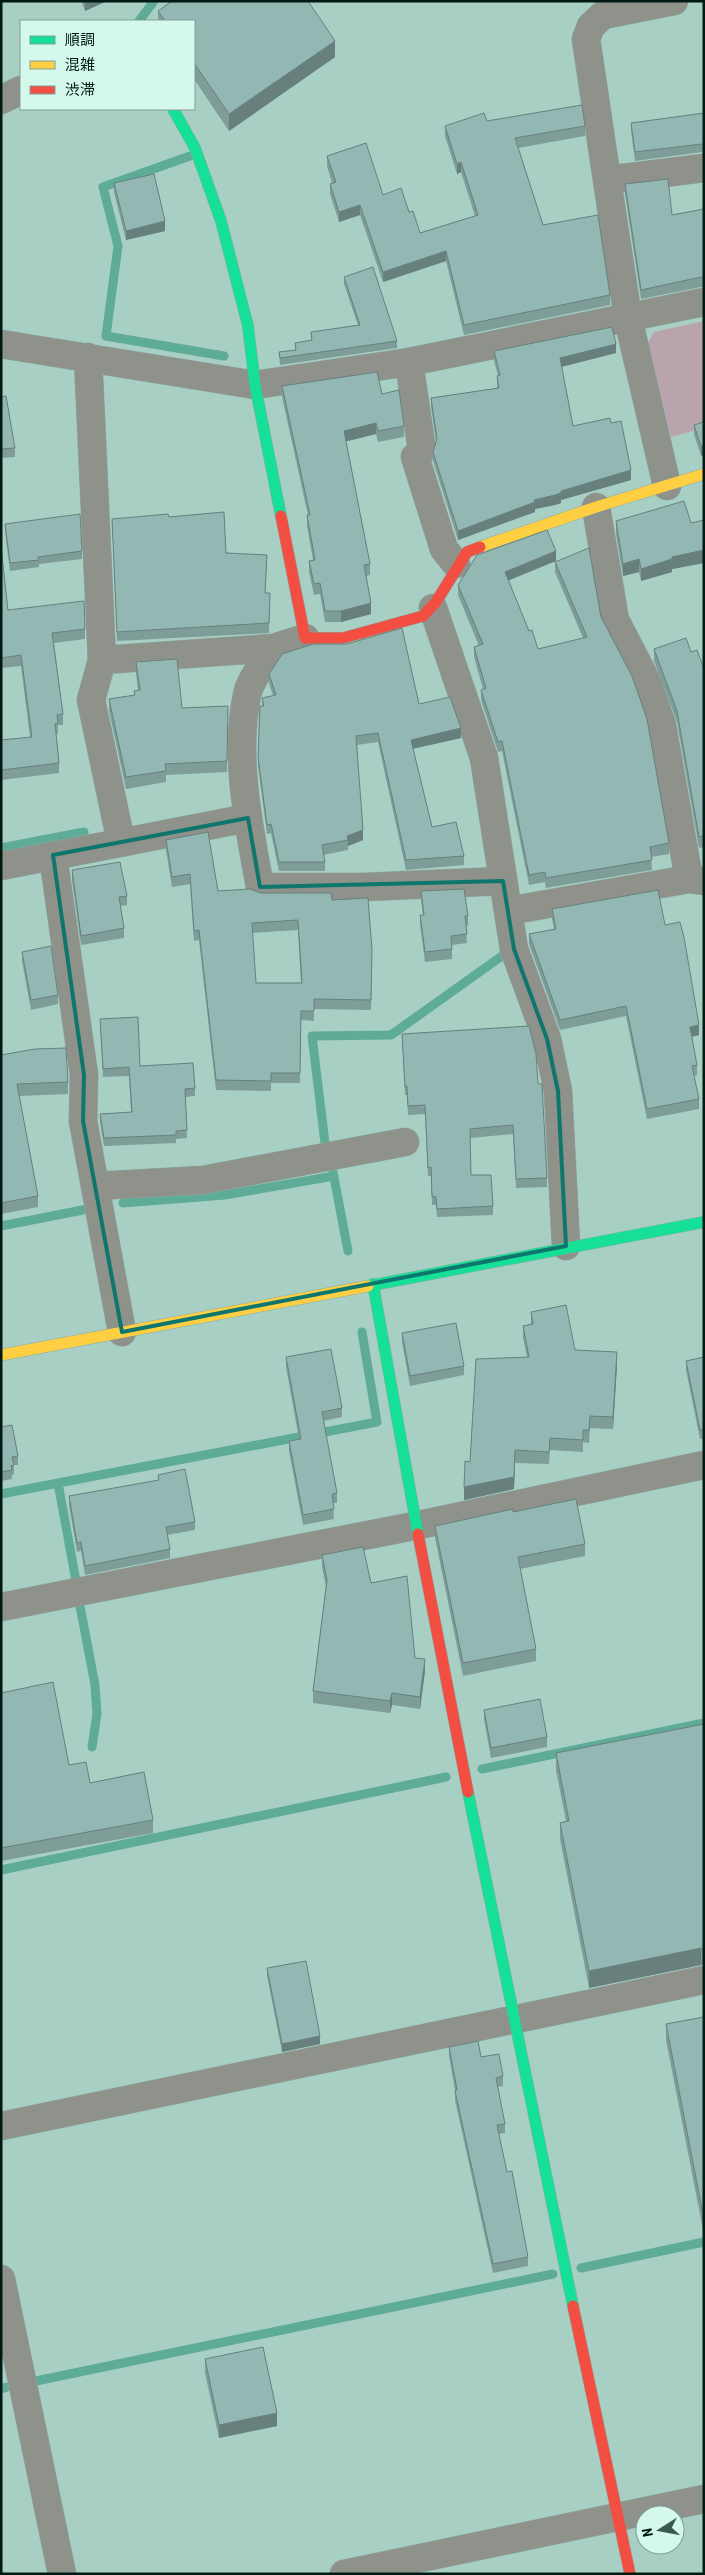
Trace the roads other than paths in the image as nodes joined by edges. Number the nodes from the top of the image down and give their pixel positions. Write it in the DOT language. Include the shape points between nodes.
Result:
graph roads {
  1 [pos="674,1"];
  2 [pos="20,90"];
  3 [pos="1,100"];
  4 [pos="174,110"];
  5 [pos="704,168"];
  6 [pos="607,180"];
  7 [pos="704,302"];
  8 [pos="628,318"];
  9 [pos="1,344"];
  10 [pos="88,357"];
  11 [pos="409,362"];
  12 [pos="255,385"];
  13 [pos="704,474"];
  14 [pos="666,486"];
  15 [pos="596,507"];
  16 [pos="456,564"];
  17 [pos="433,608"];
  18 [pos="305,638"];
  19 [pos="273,648"];
  20 [pos="102,660"];
  21 [pos="248,818"];
  22 [pos="121,842"];
  23 [pos="53,855"];
  24 [pos="1,866"];
  25 [pos="503,880"];
  26 [pos="696,880"];
  27 [pos="508,910"];
  28 [pos="405,1142"];
  29 [pos="95,1186"];
  30 [pos="704,1222"];
  31 [pos="566,1246"];
  32 [pos="373,1284"];
  33 [pos="122,1332"];
  34 [pos="1,1355"];
  35 [pos="704,1465"];
  36 [pos="414,1526"];
  37 [pos="1,1607"];
  38 [pos="704,1980"];
  39 [pos="513,2019"];
  40 [pos="1,2126"];
  41 [pos="1,2279"];
  42 [pos="704,2498"];
  43 [pos="618,2516"];
  44 [pos="62,2574"];
  45 [pos="344,2574"];
  46 [pos="630,2574"];
  1 -- 6 [label="street" via="602,15 590,26 586,39"];
  2 -- 3 [label="street"];
  4 -- 12 [label="street" via="195,148 221,221 248,326"];
  5 -- 6 [label="street"];
  6 -- 8 [label="street"];
  7 -- 8 [label="street"];
  8 -- 11 [label="street"];
  8 -- 14 [label="street"];
  9 -- 10 [label="street"];
  10 -- 12 [label="street"];
  10 -- 20 [label="street"];
  11 -- 12 [label="street"];
  11 -- 16 [label="street" via="422,450 415,457 444,549"];
  12 -- 18 [label="street"];
  13 -- 14 [label="street"];
  14 -- 15 [label="street"];
  15 -- 16 [label="street" via="467,552"];
  15 -- 26 [label="street" via="615,620 646,680 662,725"];
  16 -- 17 [label="street"];
  17 -- 18 [label="street" via="423,616 343,638"];
  17 -- 25 [label="street" via="484,758"];
  18 -- 19 [label="street"];
  19 -- 20 [label="street"];
  19 -- 21 [label="street" via="247,693 242,743"];
  20 -- 22 [label="street" via="91,700"];
  21 -- 22 [label="street"];
  21 -- 25 [label="street" via="260,888"];
  22 -- 23 [label="street"];
  23 -- 24 [label="street"];
  23 -- 29 [label="street" via="84,1075 83,1121"];
  25 -- 27 [label="street"];
  26 -- 27 [label="street"];
  27 -- 31 [label="street" via="514,949 547,1039 558,1091"];
  28 -- 29 [label="street" via="203,1180"];
  29 -- 33 [label="street"];
  30 -- 31 [label="street"];
  31 -- 32 [label="street"];
  32 -- 33 [label="street"];
  32 -- 36 [label="street"];
  33 -- 34 [label="street"];
  35 -- 36 [label="street"];
  36 -- 37 [label="street"];
  36 -- 39 [label="street"];
  38 -- 39 [label="street"];
  39 -- 40 [label="street"];
  39 -- 43 [label="street"];
  41 -- 44 [label="street"];
  42 -- 43 [label="street"];
  43 -- 45 [label="street"];
  43 -- 46 [label="street"];
}
